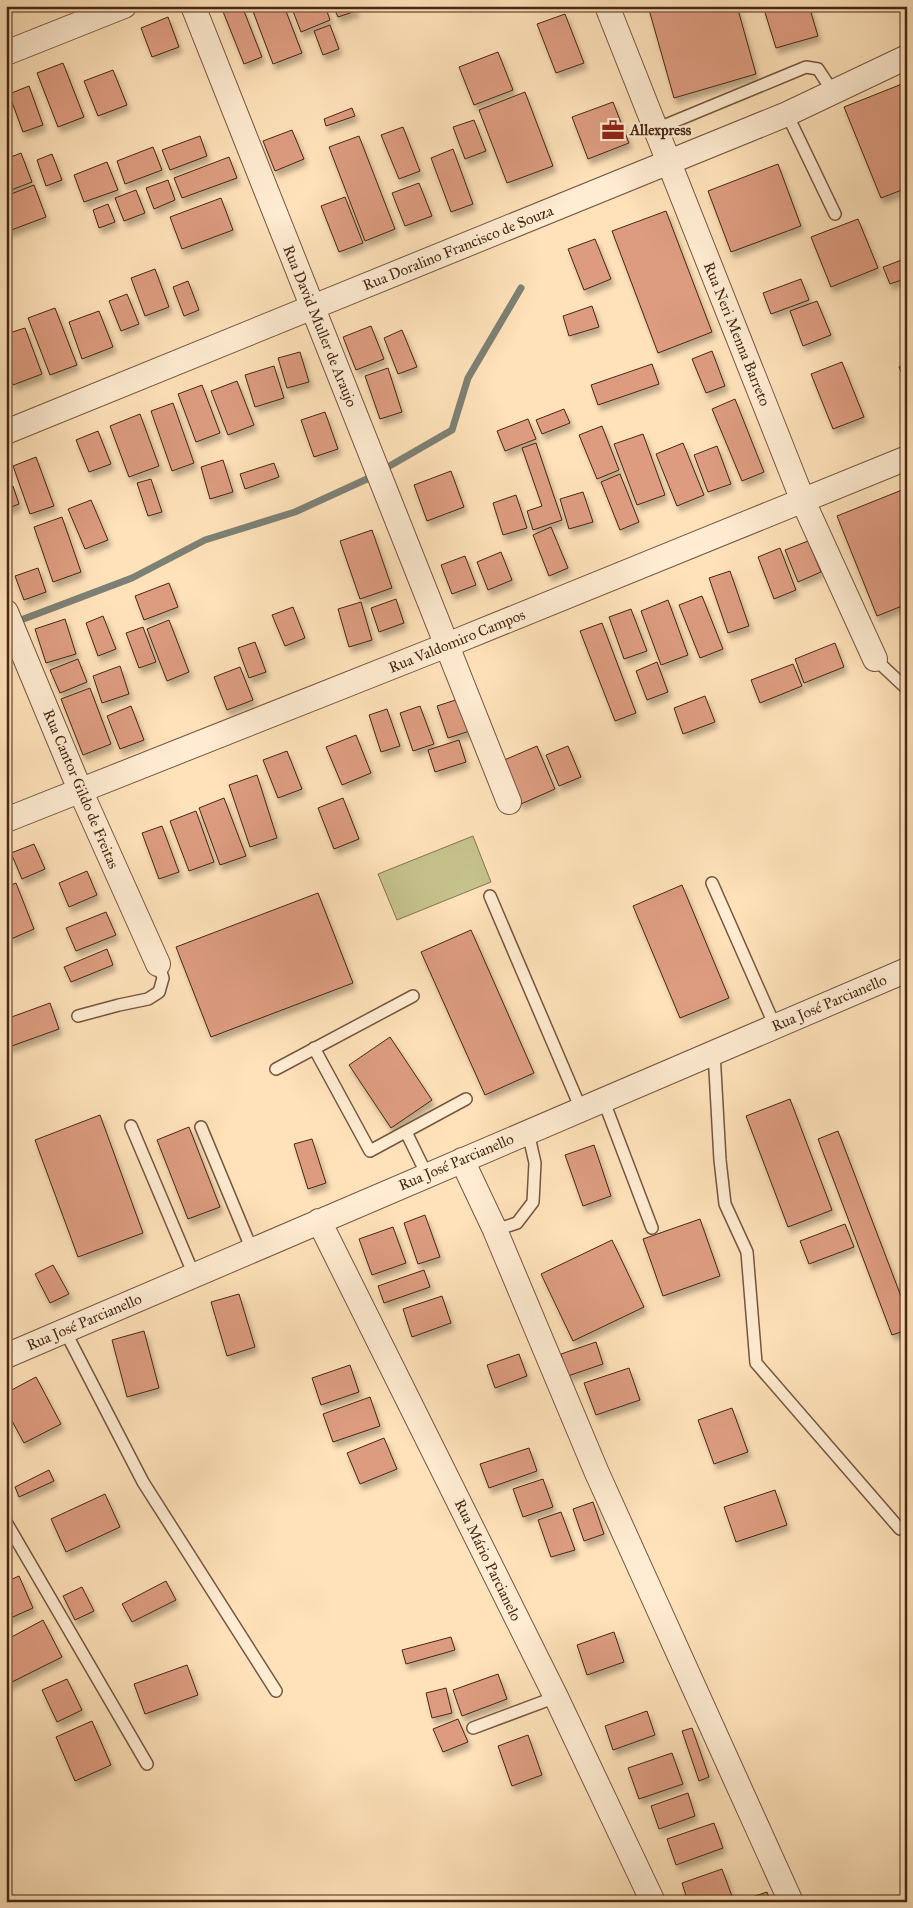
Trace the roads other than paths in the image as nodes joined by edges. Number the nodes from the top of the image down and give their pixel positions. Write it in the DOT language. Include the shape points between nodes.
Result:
graph roads {
  1 [pos="124,6"];
  2 [pos="192,6"];
  3 [pos="607,6"];
  4 [pos="6,53"];
  5 [pos="907,57"];
  6 [pos="833,92"];
  7 [pos="787,114"];
  8 [pos="656,129"];
  9 [pos="669,163"];
  10 [pos="835,214"];
  11 [pos="312,308"];
  12 [pos="6,432"];
  13 [pos="907,458"];
  14 [pos="803,501"];
  15 [pos="6,612"];
  16 [pos="447,645"];
  17 [pos="875,660"];
  18 [pos="907,689"];
  19 [pos="80,790"];
  20 [pos="509,802"];
  21 [pos="6,820"];
  22 [pos="712,883"];
  23 [pos="490,896"];
  24 [pos="158,964"];
  25 [pos="907,970"];
  26 [pos="412,996"];
  27 [pos="78,1016"];
  28 [pos="775,1026"];
  29 [pos="314,1048"];
  30 [pos="714,1052"];
  31 [pos="276,1069"];
  32 [pos="466,1099"];
  33 [pos="603,1100"];
  34 [pos="581,1109"];
  35 [pos="131,1126"];
  36 [pos="202,1127"];
  37 [pos="406,1132"];
  38 [pos="528,1132"];
  39 [pos="462,1160"];
  40 [pos="427,1175"];
  41 [pos="320,1221"];
  42 [pos="652,1228"];
  43 [pos="494,1230"];
  44 [pos="252,1250"];
  45 [pos="194,1275"];
  46 [pos="65,1331"];
  47 [pos="6,1356"];
  48 [pos="6,1522"];
  49 [pos="900,1529"];
  50 [pos="276,1691"];
  51 [pos="556,1697"];
  52 [pos="473,1728"];
  53 [pos="147,1764"];
  54 [pos="653,1902"];
  55 [pos="791,1902"];
  1 -- 4 [label="street"];
  2 -- 11 [label="street, Rua David Muller de Araujo"];
  3 -- 8 [label="street, Rua Neri Menna Barreto"];
  5 -- 6 [label="street, Rua Doralino Francisco de Souza"];
  6 -- 7 [label="street, Rua Doralino Francisco de Souza"];
  6 -- 8 [label="lane" via="818,69 806,67"];
  7 -- 9 [label="street, Rua Doralino Francisco de Souza"];
  7 -- 10 [label="lane"];
  8 -- 9 [label="street, Rua Neri Menna Barreto"];
  9 -- 11 [label="street, Rua Doralino Francisco de Souza"];
  9 -- 14 [label="street, Rua Neri Menna Barreto"];
  11 -- 12 [label="street, Rua Doralino Francisco de Souza"];
  11 -- 16 [label="street, Rua David Muller de Araujo"];
  13 -- 14 [label="street, Rua Valdomiro Campos"];
  14 -- 16 [label="street, Rua Valdomiro Campos"];
  14 -- 17 [label="street, Rua Neri Menna Barreto"];
  15 -- 19 [label="street, Rua Cantor Gildo de Freitas"];
  16 -- 19 [label="street, Rua Valdomiro Campos"];
  16 -- 20 [label="street, Rua David Muller de Araujo"];
  17 -- 18 [label="lane"];
  19 -- 21 [label="street, Rua Valdomiro Campos"];
  19 -- 24 [label="street, Rua Cantor Gildo de Freitas"];
  22 -- 28 [label="lane"];
  23 -- 34 [label="lane"];
  24 -- 27 [label="lane" via="163,978 159,992 148,999"];
  25 -- 28 [label="street, Rua José Parcianello"];
  26 -- 29 [label="lane"];
  28 -- 30 [label="street, Rua José Parcianello"];
  29 -- 31 [label="lane"];
  29 -- 37 [label="lane" via="370,1151"];
  30 -- 33 [label="street, Rua José Parcianello"];
  30 -- 49 [label="lane" via="725,1204 747,1252 756,1363"];
  32 -- 37 [label="lane"];
  33 -- 34 [label="street, Rua José Parcianello"];
  33 -- 42 [label="lane"];
  34 -- 38 [label="street, Rua José Parcianello"];
  35 -- 45 [label="lane"];
  36 -- 44 [label="lane"];
  37 -- 40 [label="lane"];
  38 -- 39 [label="street, Rua José Parcianello"];
  38 -- 43 [label="lane" via="535,1163 533,1202 517,1224"];
  39 -- 40 [label="street, Rua José Parcianello"];
  39 -- 43 [label="street"];
  40 -- 41 [label="street, Rua José Parcianello"];
  41 -- 44 [label="street, Rua José Parcianello"];
  41 -- 51 [label="street, Rua Mário Parcianelo"];
  43 -- 55 [label="street" via="597,1473"];
  44 -- 45 [label="street, Rua José Parcianello"];
  45 -- 46 [label="street, Rua José Parcianello"];
  46 -- 47 [label="street, Rua José Parcianello"];
  46 -- 50 [label="lane" via="143,1482"];
  48 -- 53 [label="lane"];
  51 -- 52 [label="lane"];
  51 -- 54 [label="street, Rua Mário Parcianelo"];
}
